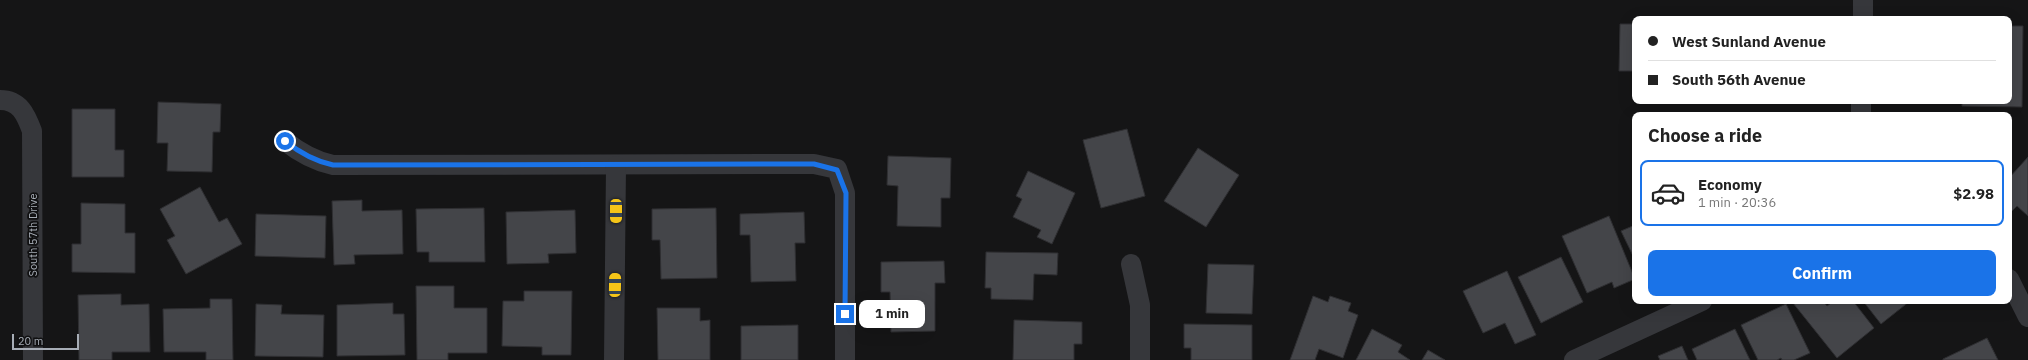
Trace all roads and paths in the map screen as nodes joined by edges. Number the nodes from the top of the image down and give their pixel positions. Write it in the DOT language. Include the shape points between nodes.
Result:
graph roads {
  1 [pos="1863,0"];
  2 [pos="1863,16"];
  3 [pos="0,100"];
  4 [pos="285,141"];
  5 [pos="616,166"];
  6 [pos="1131,264"];
  7 [pos="2012,285"];
  8 [pos="1695,304"];
  9 [pos="2028,317"];
  10 [pos="34,360"];
  11 [pos="614,360"];
  12 [pos="845,360"];
  13 [pos="1140,360"];
  14 [pos="1574,360"];
  1 -- 2 [label="street"];
  3 -- 10 [label="street, South 57th Drive" via="8,100 25,111 32,131"];
  4 -- 5 [label="street" via="302,154 318,162 333,165"];
  5 -- 11 [label="street"];
  5 -- 12 [label="street" via="814,164 837,170 846,193"];
  6 -- 13 [label="street" via="1140,305"];
  7 -- 9 [label="street"];
  8 -- 14 [label="street"];
}
